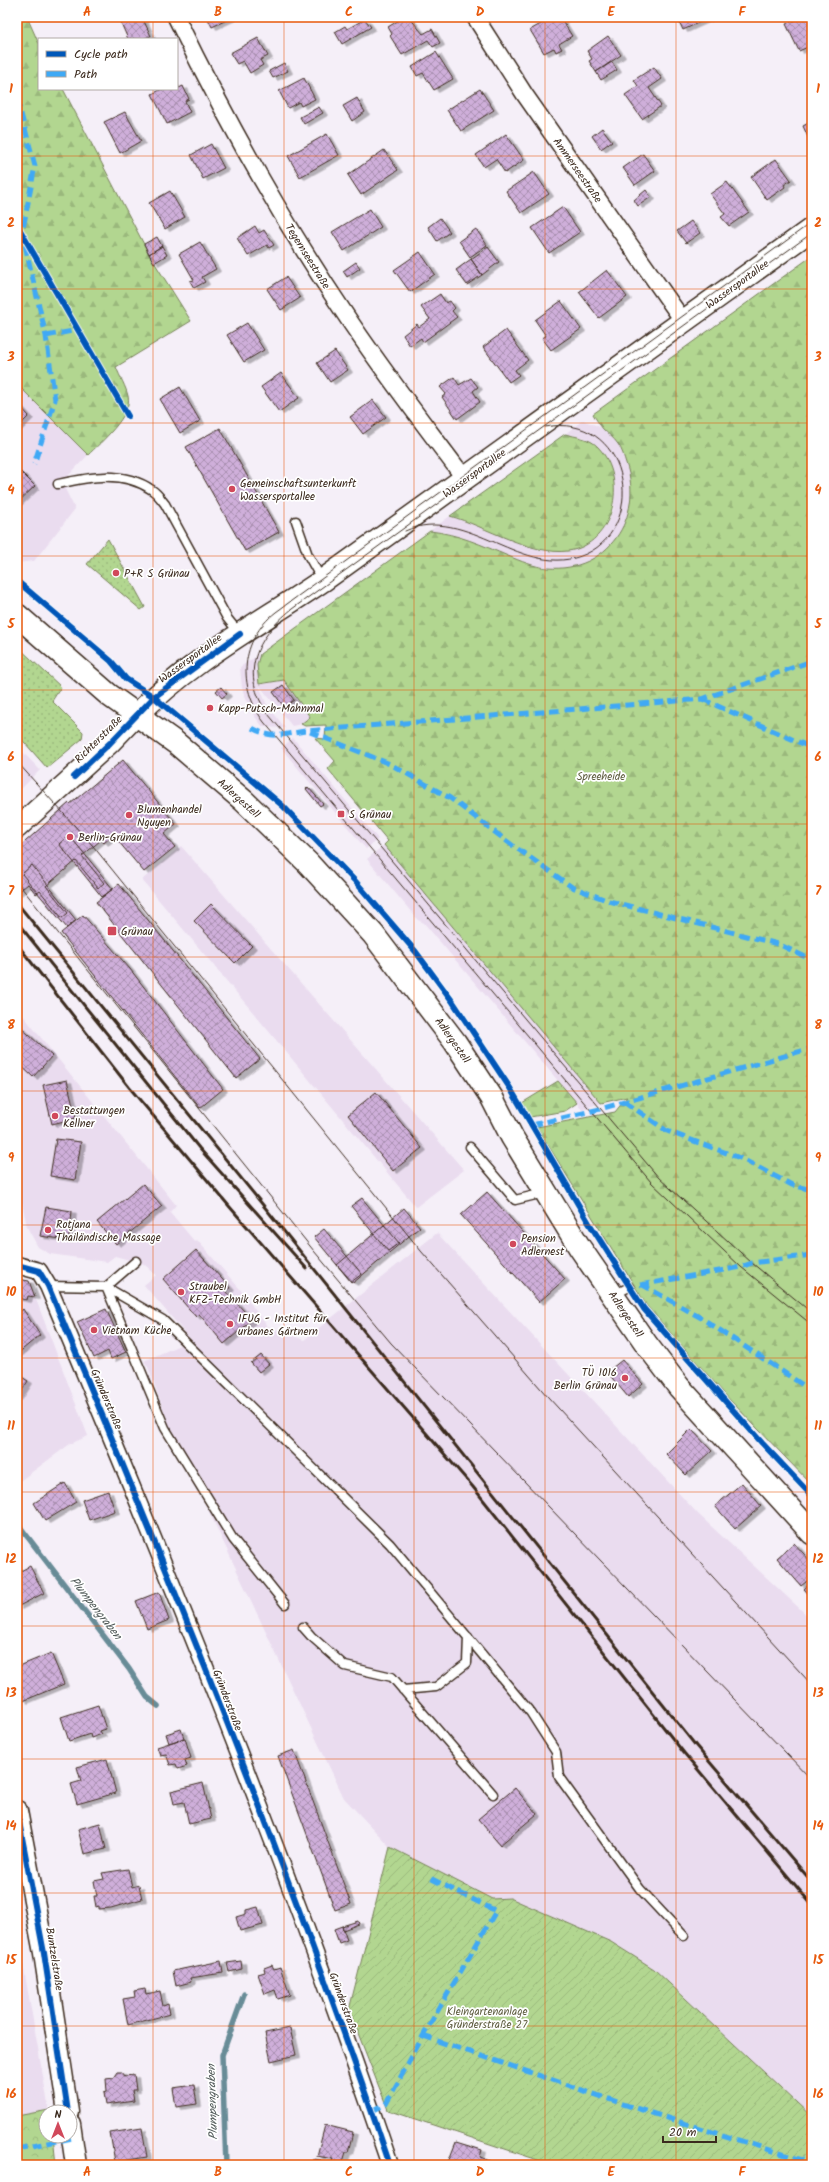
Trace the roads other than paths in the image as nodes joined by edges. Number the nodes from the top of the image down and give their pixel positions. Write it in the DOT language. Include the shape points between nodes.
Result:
graph roads {
  1 [pos="176,17"];
  2 [pos="475,17"];
  3 [pos="812,229"];
  4 [pos="684,322"];
  5 [pos="465,480"];
  6 [pos="58,484"];
  7 [pos="296,521"];
  8 [pos="322,581"];
  9 [pos="17,615"];
  10 [pos="240,634"];
  11 [pos="136,716"];
  12 [pos="17,828"];
  13 [pos="470,1147"];
  14 [pos="545,1192"];
  15 [pos="136,1261"];
  16 [pos="17,1265"];
  17 [pos="48,1286"];
  18 [pos="106,1287"];
  19 [pos="812,1533"];
  20 [pos="285,1604"];
  21 [pos="303,1627"];
  22 [pos="468,1637"];
  23 [pos="403,1690"];
  24 [pos="494,1794"];
  25 [pos="17,1811"];
  26 [pos="684,1936"];
  27 [pos="67,2104"];
  28 [pos="73,2144"];
  29 [pos="76,2165"];
  30 [pos="390,2165"];
  1 -- 5 [label="street, Tegernseestraße" via="213,94 306,254 354,328"];
  2 -- 4 [label="street, Ammerseestraße" via="525,94"];
  3 -- 4 [label="main road, Wassersportallee"];
  4 -- 5 [label="main road, Wassersportallee"];
  5 -- 8 [label="main road, Wassersportallee"];
  6 -- 10 [label="lane" via="87,477 110,476 133,481 153,490 164,504 227,618"];
  7 -- 8 [label="lane" via="308,555"];
  8 -- 10 [label="main road, Wassersportallee"];
  9 -- 11 [label="main road, Adlergestell"];
  10 -- 11 [label="main road, Wassersportallee" via="173,682"];
  11 -- 12 [label="street, Richterstraße"];
  11 -- 14 [label="main road, Adlergestell" via="172,740 244,801 308,863 373,934 455,1042 492,1098"];
  13 -- 14 [label="lane" via="515,1200"];
  14 -- 19 [label="main road, Adlergestell" via="580,1248 621,1291 647,1345 679,1387"];
  15 -- 18 [label="lane"];
  16 -- 17 [label="street, Gründerstraße" via="39,1270"];
  17 -- 18 [label="lane"];
  17 -- 30 [label="street, Gründerstraße" via="127,1473 216,1696 341,2021"];
  18 -- 20 [label="lane" via="165,1428 233,1539"];
  18 -- 22 [label="lane" via="163,1320 390,1544"];
  21 -- 23 [label="lane" via="345,1666 392,1678"];
  22 -- 23 [label="lane" via="467,1663 436,1687"];
  22 -- 26 [label="lane" via="531,1713 556,1752 560,1777 640,1889"];
  23 -- 24 [label="lane"];
  25 -- 27 [label="street, Buntzelstraße" via="44,1953"];
  28 -- 29 [label="street"];
}
